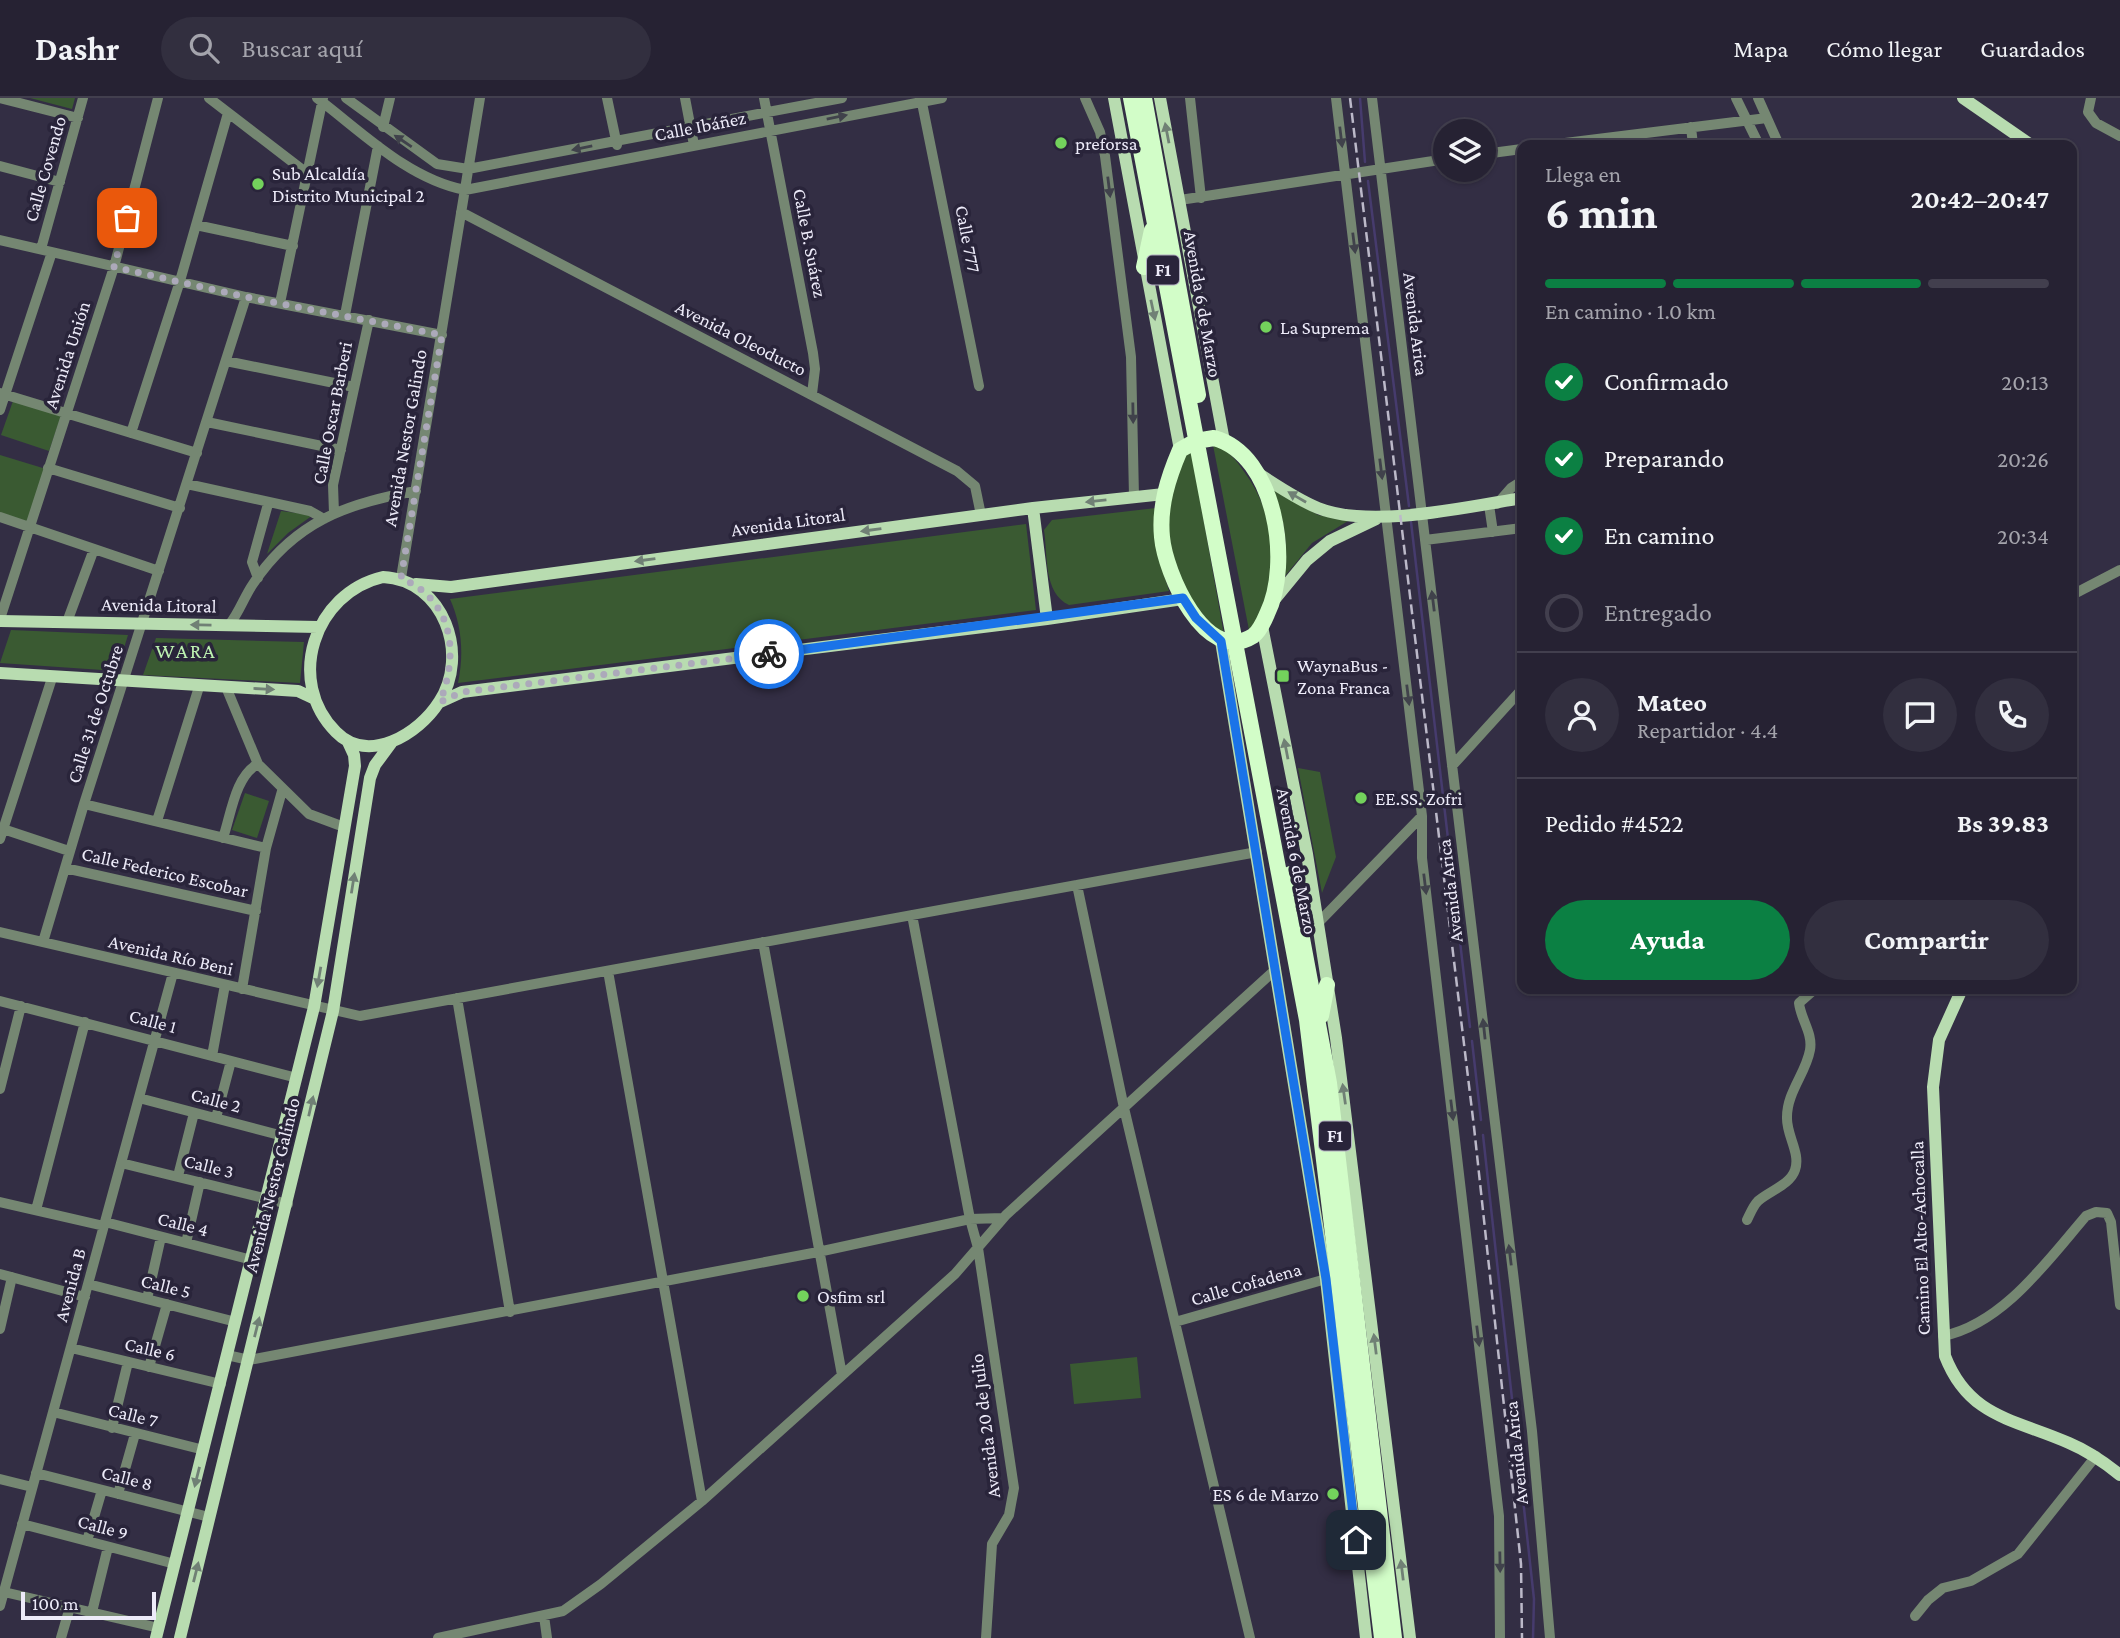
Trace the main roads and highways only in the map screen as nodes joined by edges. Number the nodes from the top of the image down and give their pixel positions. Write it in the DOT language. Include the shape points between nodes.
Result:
graph roads {
  1 [pos="1114,98"];
  2 [pos="1131,98"];
  3 [pos="1144,98"];
  4 [pos="1160,98"];
  5 [pos="1963,98"];
  6 [pos="2024,140"];
  7 [pos="1154,221"];
  8 [pos="1144,267"];
  9 [pos="1201,440"];
  10 [pos="1224,441"];
  11 [pos="1180,450"];
  12 [pos="1253,470"];
  13 [pos="1164,494"];
  14 [pos="1517,499"];
  15 [pos="1493,504"];
  16 [pos="1517,505"];
  17 [pos="1032,508"];
  18 [pos="1386,516"];
  19 [pos="416,584"];
  20 [pos="1183,598"];
  21 [pos="1275,599"];
  22 [pos="1047,619"];
  23 [pos="0,620"];
  24 [pos="1262,626"];
  25 [pos="318,627"];
  26 [pos="1233,640"];
  27 [pos="0,673"];
  28 [pos="313,698"];
  29 [pos="440,702"];
  30 [pos="348,741"];
  31 [pos="392,742"];
  32 [pos="1327,985"];
  33 [pos="1960,994"];
  34 [pos="1320,1026"];
  35 [pos="2120,1475"];
  36 [pos="158,1633"];
  37 [pos="180,1638"];
  38 [pos="1366,1638"];
  39 [pos="1382,1638"];
  40 [pos="1394,1638"];
  41 [pos="1410,1638"];
  1 -- 8 [label="main road"];
  2 -- 7 [label="highway, Avenida 6 de Marzo / F1"];
  3 -- 9 [label="highway, Avenida 6 de Marzo / F1"];
  10 -- 4 [label="main road, Avenida 6 de Marzo, one-way"];
  5 -- 6 [label="main road"];
  7 -- 8 [label="highway"];
  7 -- 9 [label="highway, Avenida 6 de Marzo / F1"];
  8 -- 11 [label="main road, one-way"];
  9 -- 10 [label="highway"];
  9 -- 11 [label="highway"];
  9 -- 26 [label="highway, Avenida 6 de Marzo / F1"];
  10 -- 12 [label="highway"];
  11 -- 13 [label="highway"];
  18 -- 12 [label="main road, one-way" via="1348,516 1319,509"];
  12 -- 21 [label="highway" via="1278,531"];
  13 -- 17 [label="main road, Avenida Litoral, one-way"];
  13 -- 20 [label="highway" via="1162,537 1169,573"];
  14 -- 15 [label="main road"];
  15 -- 16 [label="main road"];
  15 -- 18 [label="main road"];
  17 -- 19 [label="main road, Avenida Litoral, one-way" via="451,587"];
  17 -- 22 [label="main road"];
  18 -- 21 [label="main road" via="1330,541 1307,560"];
  19 -- 25 [label="main road" via="383,576 362,584"];
  19 -- 29 [label="main road" via="433,598 451,646 448,680"];
  20 -- 22 [label="main road"];
  20 -- 26 [label="highway" via="1196,618"];
  21 -- 24 [label="highway"];
  22 -- 29 [label="main road" via="462,692"];
  25 -- 23 [label="main road, Avenida Litoral, one-way"];
  24 -- 26 [label="highway" via="1253,636"];
  32 -- 24 [label="main road, Avenida 6 de Marzo, one-way"];
  25 -- 28 [label="main road" via="311,650"];
  26 -- 34 [label="highway, Avenida 6 de Marzo / F1"];
  26 -- 38 [label="main road, Avenida 6 de Marzo" via="1257,852 1326,1279"];
  26 -- 39 [label="highway, Avenida 6 de Marzo / F1" via="1307,1020"];
  27 -- 28 [label="main road, one-way" via="298,691"];
  28 -- 30 [label="main road" via="323,719"];
  29 -- 31 [label="main road" via="417,727"];
  30 -- 31 [label="main road" via="362,746"];
  30 -- 36 [label="main road, Avenida Nestor Galindo, one-way" via="355,766 314,1007"];
  37 -- 31 [label="main road, Avenida Nestor Galindo, one-way" via="333,1011 370,778"];
  32 -- 34 [label="highway"];
  41 -- 32 [label="main road, Avenida 6 de Marzo, one-way"];
  33 -- 35 [label="main road, Camino El Alto-Achocalla" via="1939,1040 1933,1087 1945,1356 1953,1376 1975,1402 2096,1456"];
  34 -- 40 [label="highway, Avenida 6 de Marzo / F1"];
}
